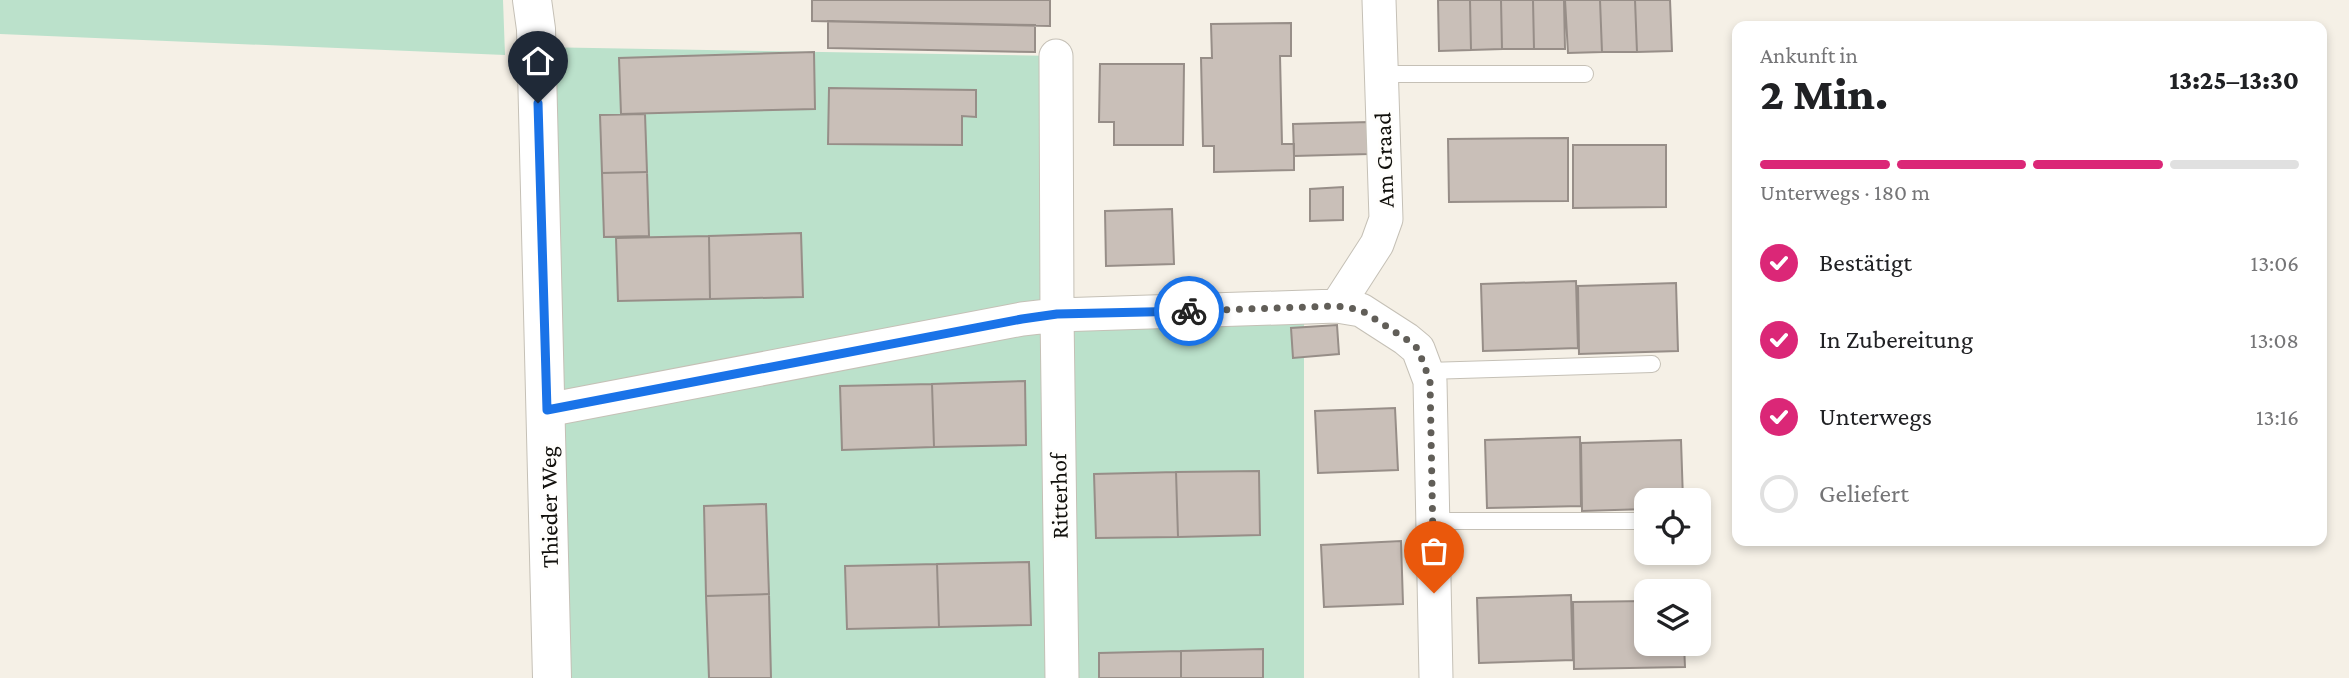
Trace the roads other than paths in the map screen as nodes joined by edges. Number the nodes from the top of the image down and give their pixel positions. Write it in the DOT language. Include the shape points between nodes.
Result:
graph roads {
  1 [pos="532,0"];
  2 [pos="1379,0"];
  3 [pos="1056,56"];
  4 [pos="1382,74"];
  5 [pos="1585,74"];
  6 [pos="1337,306"];
  7 [pos="1057,314"];
  8 [pos="1652,364"];
  9 [pos="1427,371"];
  10 [pos="547,410"];
  11 [pos="1433,521"];
  12 [pos="1634,521"];
  13 [pos="552,678"];
  14 [pos="1062,678"];
  15 [pos="1436,678"];
  1 -- 10 [label="street, Thieder Weg"];
  2 -- 4 [label="street, Am Graad"];
  3 -- 7 [label="street, Ritterhof"];
  4 -- 5 [label="lane"];
  4 -- 6 [label="street, Am Graad" via="1387,219 1377,244"];
  6 -- 7 [label="street"];
  6 -- 9 [label="street" via="1361,310 1406,339 1418,349"];
  7 -- 10 [label="street"];
  7 -- 14 [label="street, Ritterhof"];
  8 -- 9 [label="lane"];
  9 -- 11 [label="street"];
  10 -- 13 [label="street, Thieder Weg"];
  11 -- 12 [label="lane"];
  11 -- 15 [label="street"];
}
